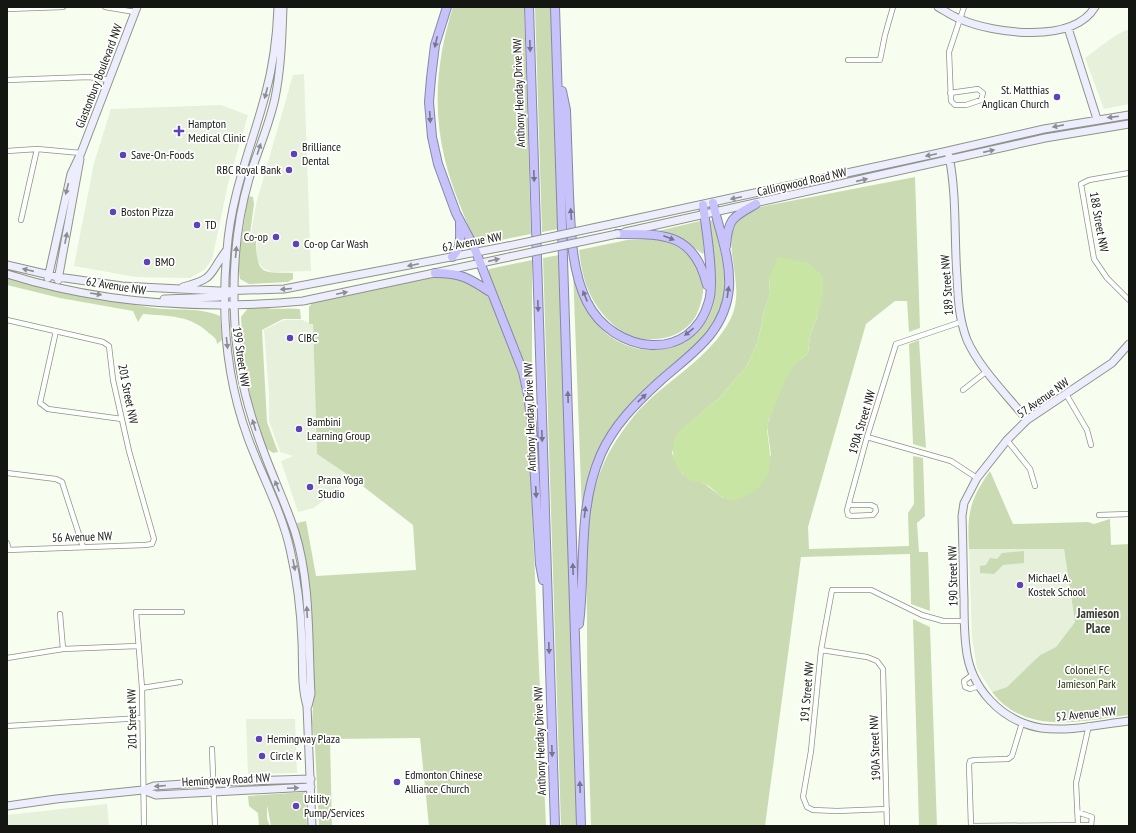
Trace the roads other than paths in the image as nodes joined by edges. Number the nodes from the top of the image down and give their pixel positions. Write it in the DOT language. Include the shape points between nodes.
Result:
graph roads {
  1 [pos="64,7"];
  2 [pos="105,7"];
  3 [pos="278,7"];
  4 [pos="283,7"];
  5 [pos="447,7"];
  6 [pos="529,7"];
  7 [pos="555,7"];
  8 [pos="893,7"];
  9 [pos="938,7"];
  10 [pos="964,7"];
  11 [pos="1096,7"];
  12 [pos="7,9"];
  13 [pos="136,9"];
  14 [pos="959,19"];
  15 [pos="1068,28"];
  16 [pos="848,60"];
  17 [pos="557,65"];
  18 [pos="7,80"];
  19 [pos="109,80"];
  20 [pos="950,93"];
  21 [pos="1129,115"];
  22 [pos="1096,119"];
  23 [pos="1129,124"];
  24 [pos="1098,128"];
  25 [pos="37,149"];
  26 [pos="7,151"];
  27 [pos="948,151"];
  28 [pos="81,153"];
  29 [pos="950,160"];
  30 [pos="1129,173"];
  31 [pos="713,203"];
  32 [pos="756,204"];
  33 [pos="703,205"];
  34 [pos="715,212"];
  35 [pos="704,215"];
  36 [pos="21,220"];
  37 [pos="460,221"];
  38 [pos="617,234"];
  39 [pos="227,251"];
  40 [pos="725,251"];
  41 [pos="476,253"];
  42 [pos="452,257"];
  43 [pos="480,263"];
  44 [pos="7,265"];
  45 [pos="435,273"];
  46 [pos="7,274"];
  47 [pos="49,274"];
  48 [pos="58,277"];
  49 [pos="47,284"];
  50 [pos="57,286"];
  51 [pos="175,290"];
  52 [pos="234,291"];
  53 [pos="490,292"];
  54 [pos="225,293"];
  55 [pos="710,300"];
  56 [pos="1129,300"];
  57 [pos="151,302"];
  58 [pos="225,304"];
  59 [pos="234,304"];
  60 [pos="7,320"];
  61 [pos="961,322"];
  62 [pos="56,331"];
  63 [pos="1129,344"];
  64 [pos="987,371"];
  65 [pos="963,390"];
  66 [pos="1066,394"];
  67 [pos="122,419"];
  68 [pos="1027,420"];
  69 [pos="867,437"];
  70 [pos="1007,440"];
  71 [pos="1090,445"];
  72 [pos="7,473"];
  73 [pos="977,478"];
  74 [pos="1035,486"];
  75 [pos="849,505"];
  76 [pos="1129,514"];
  77 [pos="1099,515"];
  78 [pos="154,539"];
  79 [pos="7,542"];
  80 [pos="83,547"];
  81 [pos="8,550"];
  82 [pos="548,609"];
  83 [pos="182,612"];
  84 [pos="60,614"];
  85 [pos="965,621"];
  86 [pos="138,646"];
  87 [pos="575,648"];
  88 [pos="63,649"];
  89 [pos="821,650"];
  90 [pos="7,658"];
  91 [pos="972,675"];
  92 [pos="180,682"];
  93 [pos="979,686"];
  94 [pos="142,688"];
  95 [pos="308,706"];
  96 [pos="1001,711"];
  97 [pos="142,718"];
  98 [pos="1129,721"];
  99 [pos="1022,723"];
  100 [pos="1089,725"];
  101 [pos="7,726"];
  102 [pos="212,749"];
  103 [pos="311,778"];
  104 [pos="213,782"];
  105 [pos="311,787"];
  106 [pos="143,790"];
  107 [pos="213,792"];
  108 [pos="7,806"];
  109 [pos="886,809"];
  110 [pos="1078,812"];
  111 [pos="1078,824"];
  112 [pos="144,826"];
  113 [pos="215,826"];
  114 [pos="312,826"];
  115 [pos="554,826"];
  116 [pos="581,826"];
  117 [pos="887,826"];
  118 [pos="972,826"];
  1 -- 12 [label="street"];
  2 -- 13 [label="street"];
  3 -- 39 [label="main road, 199 Street NW, one-way" via="268,83 236,189"];
  52 -- 4 [label="main road, 199 Street NW, one-way" via="241,213 275,99"];
  5 -- 37 [label="highway, one-way" via="435,45 429,102 432,137 438,164"];
  6 -- 82 [label="highway, Anthony Henday Drive NW, one-way"];
  7 -- 17 [label="highway"];
  8 -- 16 [label="street" via="880,60"];
  9 -- 14 [label="main road"];
  10 -- 14 [label="street"];
  11 -- 15 [label="main road" via="1091,14"];
  13 -- 19 [label="main road, Glastonbury Boulevard NW"];
  14 -- 15 [label="main road" via="998,30 1021,33"];
  14 -- 20 [label="street" via="949,52"];
  15 -- 22 [label="main road"];
  55 -- 17 [label="highway, one-way" via="696,327 682,338 668,344 634,344 618,336 595,316 580,286 573,247 566,110"];
  87 -- 17 [label="highway, one-way"];
  18 -- 19 [label="street" via="89,77"];
  19 -- 28 [label="main road, Glastonbury Boulevard NW"];
  20 -- 20 [label="street" via="950,101 955,105 966,105 981,100 983,92 978,89"];
  21 -- 22 [label="main road, Callingwood Road NW, one-way"];
  22 -- 24 [label="street"];
  22 -- 27 [label="main road, Callingwood Road NW, one-way"];
  23 -- 24 [label="main road, Callingwood Road NW"];
  29 -- 24 [label="main road, Callingwood Road NW, one-way"];
  25 -- 26 [label="street"];
  25 -- 28 [label="street"];
  25 -- 36 [label="street"];
  27 -- 29 [label="main road, 189 Street NW"];
  27 -- 31 [label="main road, Callingwood Road NW, one-way"];
  28 -- 47 [label="main road, Glastonbury Boulevard NW, one-way" via="71,174"];
  48 -- 28 [label="main road, Glastonbury Boulevard NW, one-way" via="79,175"];
  32 -- 29 [label="main road, Callingwood Road NW, one-way"];
  29 -- 61 [label="main road, 189 Street NW" via="954,185 955,249"];
  30 -- 56 [label="street, 188 Street NW" via="1089,180 1081,184 1094,259 1107,278"];
  31 -- 33 [label="main road, 62 Avenue NW"];
  31 -- 34 [label="highway"];
  32 -- 34 [label="main road, Callingwood Road NW"];
  32 -- 40 [label="highway" via="733,218 727,229"];
  33 -- 35 [label="highway"];
  33 -- 41 [label="main road, 62 Avenue NW, bridge"];
  34 -- 35 [label="main road, Callingwood Road NW"];
  34 -- 40 [label="highway"];
  35 -- 38 [label="main road, Callingwood Road NW"];
  35 -- 55 [label="highway" via="710,271"];
  37 -- 41 [label="highway"];
  37 -- 42 [label="highway" via="460,240 458,249"];
  43 -- 38 [label="main road, Callingwood Road NW, one-way, bridge"];
  38 -- 55 [label="highway, one-way" via="654,234 670,237 684,246 694,255 703,271"];
  39 -- 51 [label="main road" via="206,279"];
  39 -- 54 [label="main road, 199 Street NW"];
  87 -- 40 [label="highway, one-way" via="582,603 586,503 599,460 624,416 703,344 719,325 725,311 729,288"];
  41 -- 42 [label="main road, 62 Avenue NW"];
  41 -- 43 [label="highway"];
  42 -- 52 [label="main road, 62 Avenue NW, one-way" via="299,288"];
  43 -- 45 [label="main road, 62 Avenue NW"];
  43 -- 53 [label="highway"];
  47 -- 44 [label="main road, 62 Avenue NW, one-way"];
  45 -- 53 [label="highway" via="469,277"];
  59 -- 45 [label="main road, 62 Avenue NW, one-way" via="303,301"];
  46 -- 49 [label="main road, 62 Avenue NW"];
  47 -- 48 [label="main road, 62 Avenue NW"];
  47 -- 49 [label="main road, Glastonbury Boulevard NW"];
  48 -- 50 [label="main road, Glastonbury Boulevard NW"];
  48 -- 51 [label="main road, 62 Avenue NW"];
  49 -- 50 [label="main road, 62 Avenue NW"];
  50 -- 57 [label="main road, 62 Avenue NW, one-way"];
  51 -- 54 [label="main road, 62 Avenue NW"];
  52 -- 54 [label="main road"];
  52 -- 59 [label="main road, 199 Street NW"];
  53 -- 82 [label="highway, one-way" via="523,372 528,395 540,564"];
  54 -- 57 [label="main road"];
  54 -- 58 [label="main road, 199 Street NW"];
  57 -- 58 [label="main road, 62 Avenue NW"];
  58 -- 59 [label="main road, 62 Avenue NW"];
  58 -- 95 [label="main road, 199 Street NW, one-way" via="229,364 240,413 287,534 296,579 304,694"];
  95 -- 59 [label="main road, 199 Street NW, one-way" via="311,694 302,561 295,533 250,410 239,362"];
  60 -- 62 [label="street"];
  61 -- 64 [label="main road, 189 Street NW" via="968,341"];
  61 -- 69 [label="street, 190A Street NW" via="896,344"];
  62 -- 67 [label="street, 201 Street NW" via="103,342 109,346 113,380"];
  62 -- 67 [label="street" via="40,403 48,409"];
  63 -- 66 [label="main road, 57 Avenue NW" via="1112,363"];
  64 -- 65 [label="street"];
  64 -- 68 [label="main road, 189 Street NW"];
  66 -- 68 [label="main road, 57 Avenue NW"];
  66 -- 71 [label="street" via="1087,430"];
  67 -- 78 [label="street, 201 Street NW"];
  68 -- 70 [label="main road, 57 Avenue NW"];
  69 -- 73 [label="street" via="951,461"];
  69 -- 75 [label="street, 190A Street NW"];
  70 -- 73 [label="main road, 57 Avenue NW"];
  70 -- 74 [label="street" via="1030,469"];
  72 -- 80 [label="street" via="62,482"];
  73 -- 85 [label="main road, 190 Street NW" via="964,503 962,516"];
  75 -- 75 [label="street" via="847,510 850,516 873,515 876,511 871,505"];
  76 -- 77 [label="street"];
  78 -- 80 [label="street, 56 Avenue NW" via="152,544 145,545"];
  79 -- 81 [label="street"];
  80 -- 81 [label="street, 56 Avenue NW"];
  82 -- 115 [label="highway, Anthony Henday Drive NW, one-way"];
  83 -- 86 [label="street, 201 Street NW" via="136,612"];
  84 -- 88 [label="street"];
  85 -- 89 [label="street, 191 Street NW" via="943,621 922,615 872,590 832,590"];
  85 -- 91 [label="main road, 190 Street NW" via="966,648"];
  86 -- 88 [label="street"];
  86 -- 94 [label="street, 201 Street NW"];
  116 -- 87 [label="highway, one-way"];
  88 -- 90 [label="street"];
  89 -- 109 [label="street, 190A Street NW" via="867,657 877,661 882,670"];
  89 -- 109 [label="street, 191 Street NW" via="811,751 803,797 807,807 837,812"];
  91 -- 93 [label="main road, 190 Street NW"];
  91 -- 93 [label="street, 190 Street NW" via="964,681 965,687 970,690"];
  92 -- 94 [label="street"];
  93 -- 96 [label="main road, 190 Street NW"];
  94 -- 97 [label="street, 201 Street NW"];
  95 -- 103 [label="main road, 199 Street NW"];
  96 -- 99 [label="main road, 52 Avenue NW"];
  97 -- 101 [label="street"];
  97 -- 106 [label="street, 201 Street NW"];
  98 -- 100 [label="main road, 52 Avenue NW"];
  99 -- 100 [label="main road, 52 Avenue NW" via="1061,729"];
  99 -- 118 [label="street" via="1012,756 1008,759 970,761"];
  100 -- 110 [label="street" via="1076,783"];
  102 -- 104 [label="street"];
  103 -- 104 [label="main road, Hemingway Road NW"];
  103 -- 105 [label="main road, 199 Street NW"];
  104 -- 106 [label="main road, Hemingway Road NW, one-way" via="154,786"];
  104 -- 107 [label="street"];
  107 -- 105 [label="main road, Hemingway Road NW, one-way"];
  105 -- 114 [label="main road, 199 Street NW"];
  106 -- 107 [label="main road, Hemingway Road NW" via="156,795"];
  106 -- 108 [label="main road, Hemingway Road NW"];
  106 -- 112 [label="street, 201 Street NW"];
  107 -- 113 [label="street"];
  109 -- 117 [label="street, 190A Street NW"];
  110 -- 111 [label="street"];
  110 -- 111 [label="street" via="1090,816 1092,823 1088,826"];
  111 -- 118 [label="street"];
}
